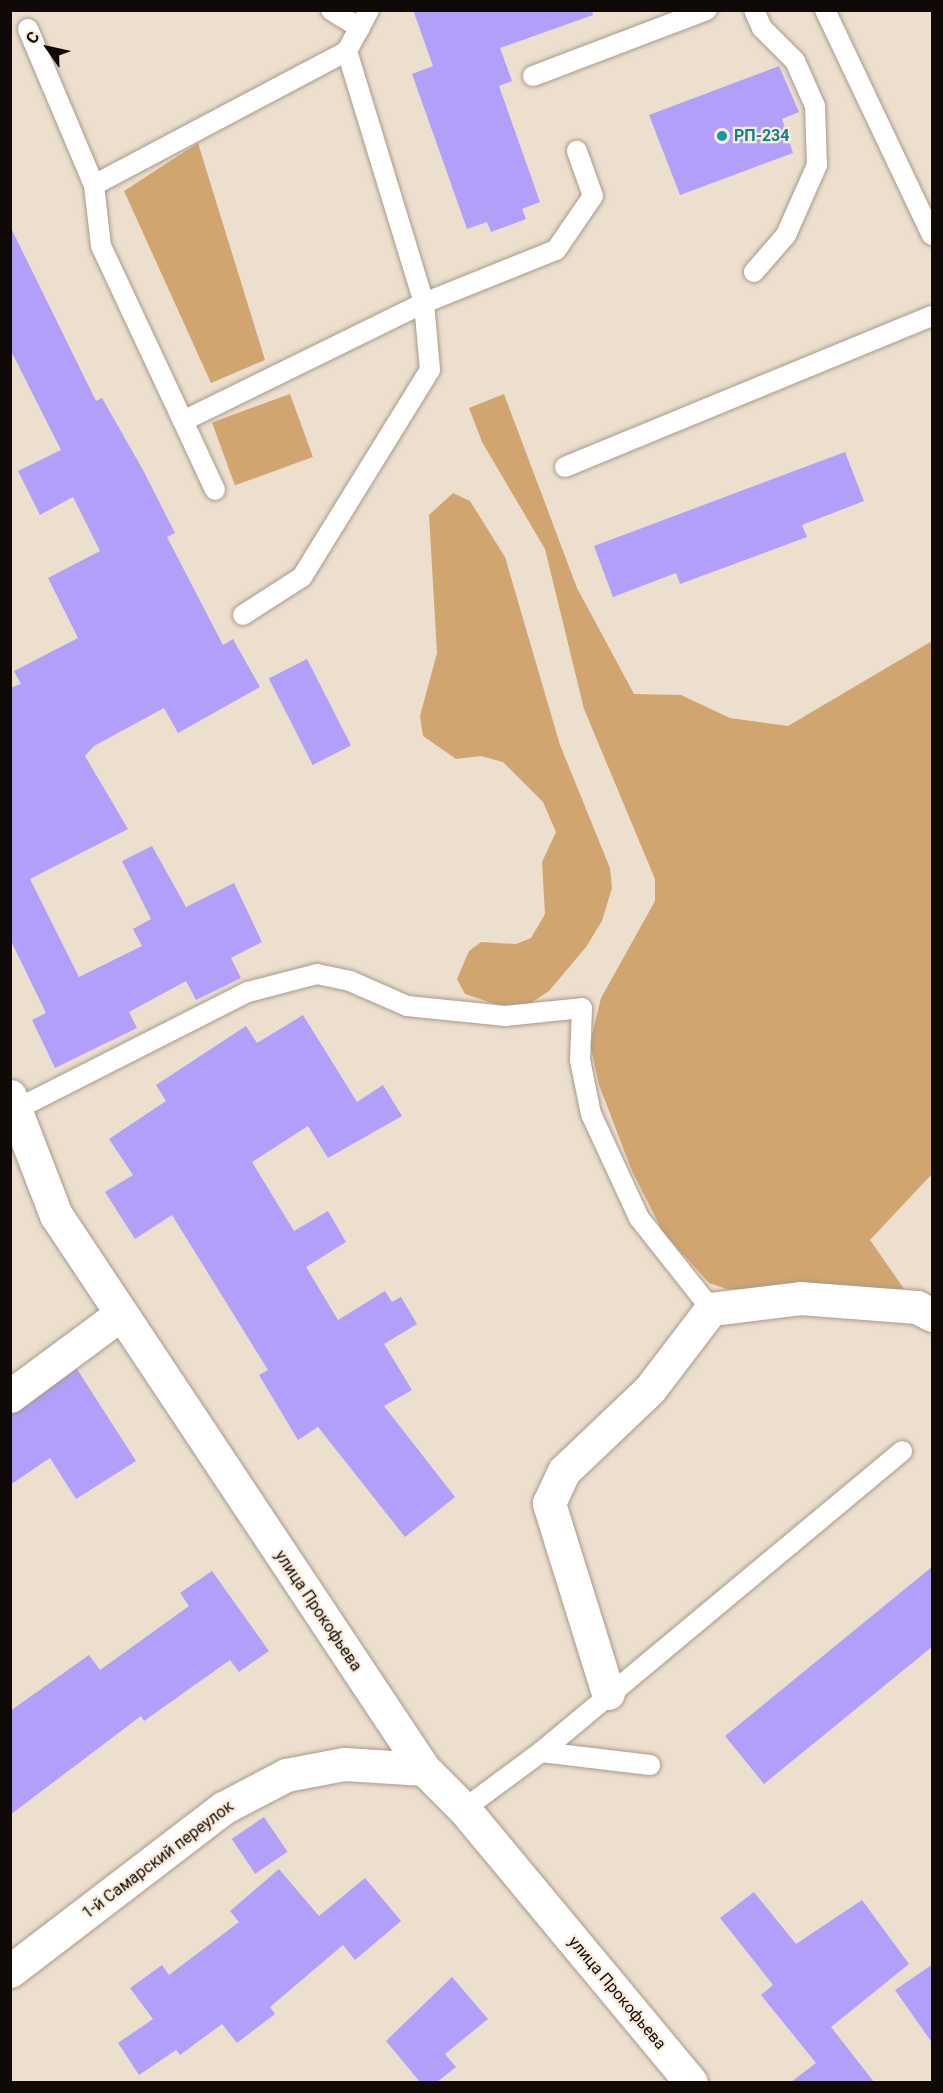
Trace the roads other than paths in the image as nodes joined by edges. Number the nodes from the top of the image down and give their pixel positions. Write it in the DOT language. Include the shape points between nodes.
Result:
graph roads {
  1 [pos="330,10"];
  2 [pos="707,10"];
  3 [pos="754,10"];
  4 [pos="825,10"];
  5 [pos="364,19"];
  6 [pos="28,29"];
  7 [pos="347,51"];
  8 [pos="533,76"];
  9 [pos="577,151"];
  10 [pos="94,185"];
  11 [pos="933,235"];
  12 [pos="754,272"];
  13 [pos="424,303"];
  14 [pos="933,316"];
  15 [pos="183,421"];
  16 [pos="565,467"];
  17 [pos="215,490"];
  18 [pos="243,615"];
  19 [pos="13,1103"];
  20 [pos="711,1309"];
  21 [pos="933,1315"];
  22 [pos="118,1316"];
  23 [pos="10,1396"];
  24 [pos="902,1451"];
  25 [pos="608,1693"];
  26 [pos="541,1752"];
  27 [pos="650,1765"];
  28 [pos="424,1769"];
  29 [pos="464,1809"];
  30 [pos="10,1971"];
  31 [pos="692,2082"];
  1 -- 5 [label="lane"];
  2 -- 8 [label="lane"];
  3 -- 12 [label="lane" via="762,28 795,61 815,106 817,165 786,235"];
  4 -- 11 [label="lane"];
  5 -- 7 [label="lane"];
  6 -- 10 [label="lane"];
  7 -- 10 [label="lane"];
  7 -- 13 [label="lane"];
  9 -- 13 [label="lane" via="593,196 556,250"];
  10 -- 15 [label="lane" via="101,246"];
  13 -- 15 [label="lane"];
  13 -- 18 [label="lane" via="430,370 302,577"];
  14 -- 16 [label="lane"];
  15 -- 17 [label="lane"];
  19 -- 20 [label="lane" via="248,992 317,974 350,981 407,1006 505,1016 582,1008 580,1060 591,1114 639,1218"];
  19 -- 22 [label="street, улица Прокофьева" via="56,1215"];
  20 -- 21 [label="street" via="800,1298 917,1307"];
  20 -- 25 [label="street" via="651,1389 564,1471 549,1503"];
  22 -- 23 [label="street"];
  22 -- 28 [label="street, улица Прокофьева"];
  24 -- 25 [label="lane"];
  25 -- 26 [label="lane"];
  26 -- 27 [label="lane"];
  26 -- 29 [label="lane"];
  28 -- 29 [label="street, улица Прокофьева"];
  28 -- 30 [label="street, 1-й Самарский переулок" via="344,1764 286,1775 223,1808"];
  29 -- 31 [label="street, улица Прокофьева"];
}
